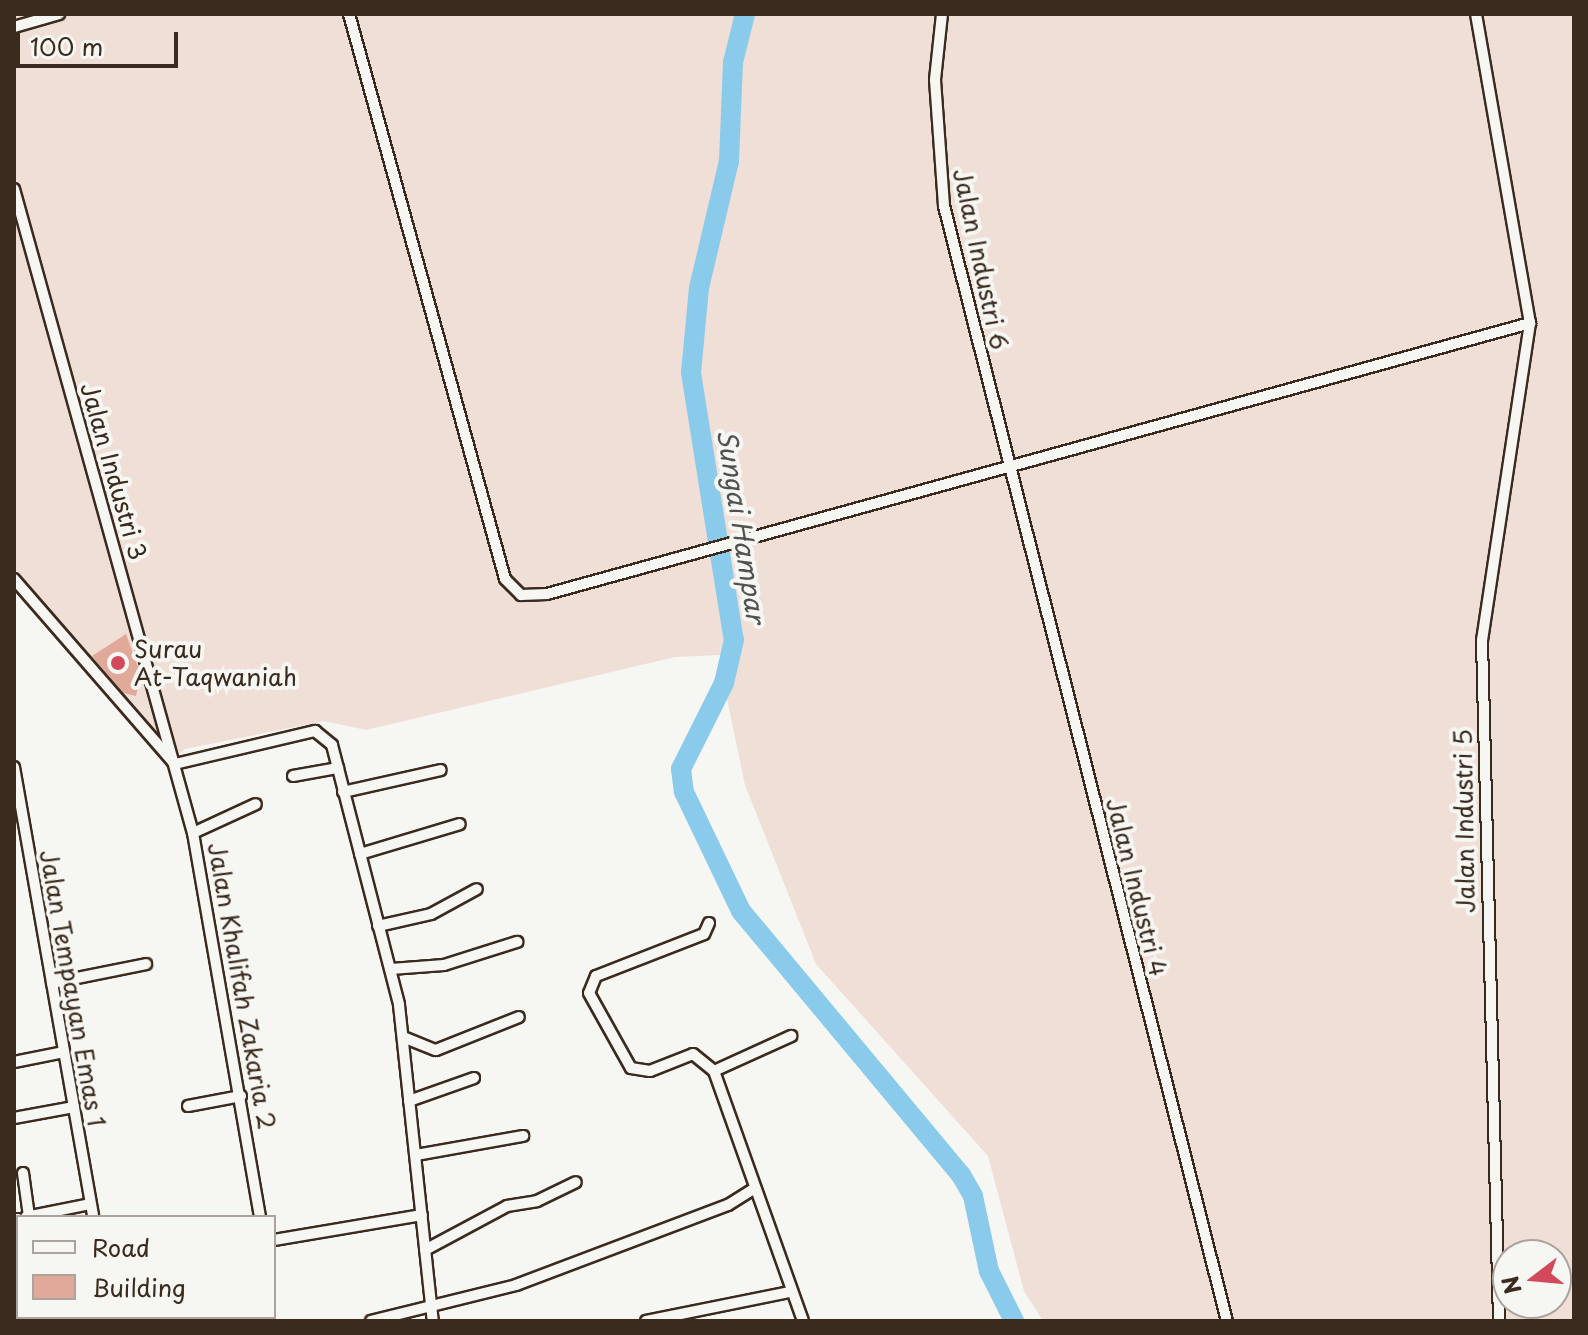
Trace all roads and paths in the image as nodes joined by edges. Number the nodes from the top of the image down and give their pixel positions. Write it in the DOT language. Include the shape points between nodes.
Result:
graph roads {
  1 [pos="59,14"];
  2 [pos="349,14"];
  3 [pos="942,14"];
  4 [pos="1476,14"];
  5 [pos="14,27"];
  6 [pos="14,189"];
  7 [pos="1530,323"];
  8 [pos="1008,463"];
  9 [pos="14,579"];
  10 [pos="175,764"];
  11 [pos="14,767"];
  12 [pos="338,768"];
  13 [pos="441,770"];
  14 [pos="293,776"];
  15 [pos="343,792"];
  16 [pos="256,804"];
  17 [pos="460,824"];
  18 [pos="193,833"];
  19 [pos="360,854"];
  20 [pos="477,889"];
  21 [pos="709,923"];
  22 [pos="378,926"];
  23 [pos="517,942"];
  24 [pos="146,964"];
  25 [pos="391,969"];
  26 [pos="52,983"];
  27 [pos="519,1017"];
  28 [pos="791,1036"];
  29 [pos="403,1037"];
  30 [pos="64,1052"];
  31 [pos="14,1062"];
  32 [pos="714,1071"];
  33 [pos="474,1078"];
  34 [pos="241,1096"];
  35 [pos="409,1101"];
  36 [pos="188,1106"];
  37 [pos="74,1107"];
  38 [pos="14,1118"];
  39 [pos="523,1136"];
  40 [pos="416,1155"];
  41 [pos="23,1173"];
  42 [pos="576,1182"];
  43 [pos="755,1188"];
  44 [pos="90,1204"];
  45 [pos="27,1215"];
  46 [pos="37,1215"];
  47 [pos="93,1215"];
  48 [pos="260,1215"];
  49 [pos="422,1215"];
  50 [pos="276,1240"];
  51 [pos="425,1250"];
  52 [pos="790,1292"];
  53 [pos="431,1305"];
  54 [pos="371,1321"];
  55 [pos="433,1321"];
  56 [pos="646,1321"];
  57 [pos="803,1321"];
  58 [pos="1227,1321"];
  59 [pos="1499,1321"];
  1 -- 5 [label="street"];
  2 -- 8 [label="street" via="511,589 533,597"];
  3 -- 8 [label="street, Jalan Industri 6" via="935,80 944,206"];
  4 -- 7 [label="street"];
  6 -- 10 [label="street, Jalan Industri 3"];
  7 -- 8 [label="street"];
  7 -- 59 [label="street, Jalan Industri 5" via="1482,626"];
  8 -- 58 [label="street, Jalan Industri 4"];
  9 -- 10 [label="street"];
  10 -- 12 [label="street" via="315,731 329,739"];
  10 -- 18 [label="street, Jalan Khalifah Zakaria 2"];
  11 -- 26 [label="street, Jalan Tempayan Emas 1"];
  12 -- 14 [label="street"];
  12 -- 15 [label="street"];
  13 -- 15 [label="street"];
  15 -- 19 [label="street"];
  16 -- 18 [label="street"];
  17 -- 19 [label="street"];
  18 -- 34 [label="street, Jalan Khalifah Zakaria 2"];
  19 -- 22 [label="street"];
  20 -- 22 [label="street" via="431,914"];
  21 -- 32 [label="street" via="704,934 596,976 588,987 631,1068 650,1071 693,1054"];
  22 -- 25 [label="street"];
  23 -- 25 [label="street" via="444,965"];
  24 -- 26 [label="street"];
  25 -- 29 [label="street"];
  26 -- 30 [label="street, Jalan Tempayan Emas 1"];
  27 -- 29 [label="street" via="436,1050"];
  28 -- 32 [label="street"];
  29 -- 35 [label="street"];
  30 -- 31 [label="street"];
  30 -- 37 [label="street, Jalan Tempayan Emas 1"];
  32 -- 43 [label="street"];
  33 -- 35 [label="street"];
  34 -- 36 [label="street"];
  34 -- 48 [label="street, Jalan Khalifah Zakaria 2"];
  35 -- 40 [label="street"];
  37 -- 38 [label="street"];
  37 -- 44 [label="street, Jalan Tempayan Emas 1"];
  39 -- 40 [label="street"];
  40 -- 49 [label="street"];
  41 -- 45 [label="street"];
  42 -- 51 [label="street" via="531,1204 507,1206"];
  43 -- 52 [label="street"];
  43 -- 53 [label="street" via="728,1205 516,1285"];
  44 -- 46 [label="street"];
  44 -- 47 [label="street, Jalan Tempayan Emas 1"];
  49 -- 50 [label="street"];
  49 -- 51 [label="street"];
  51 -- 53 [label="street"];
  52 -- 56 [label="street"];
  52 -- 57 [label="street"];
  53 -- 54 [label="street"];
  53 -- 55 [label="street"];
}
